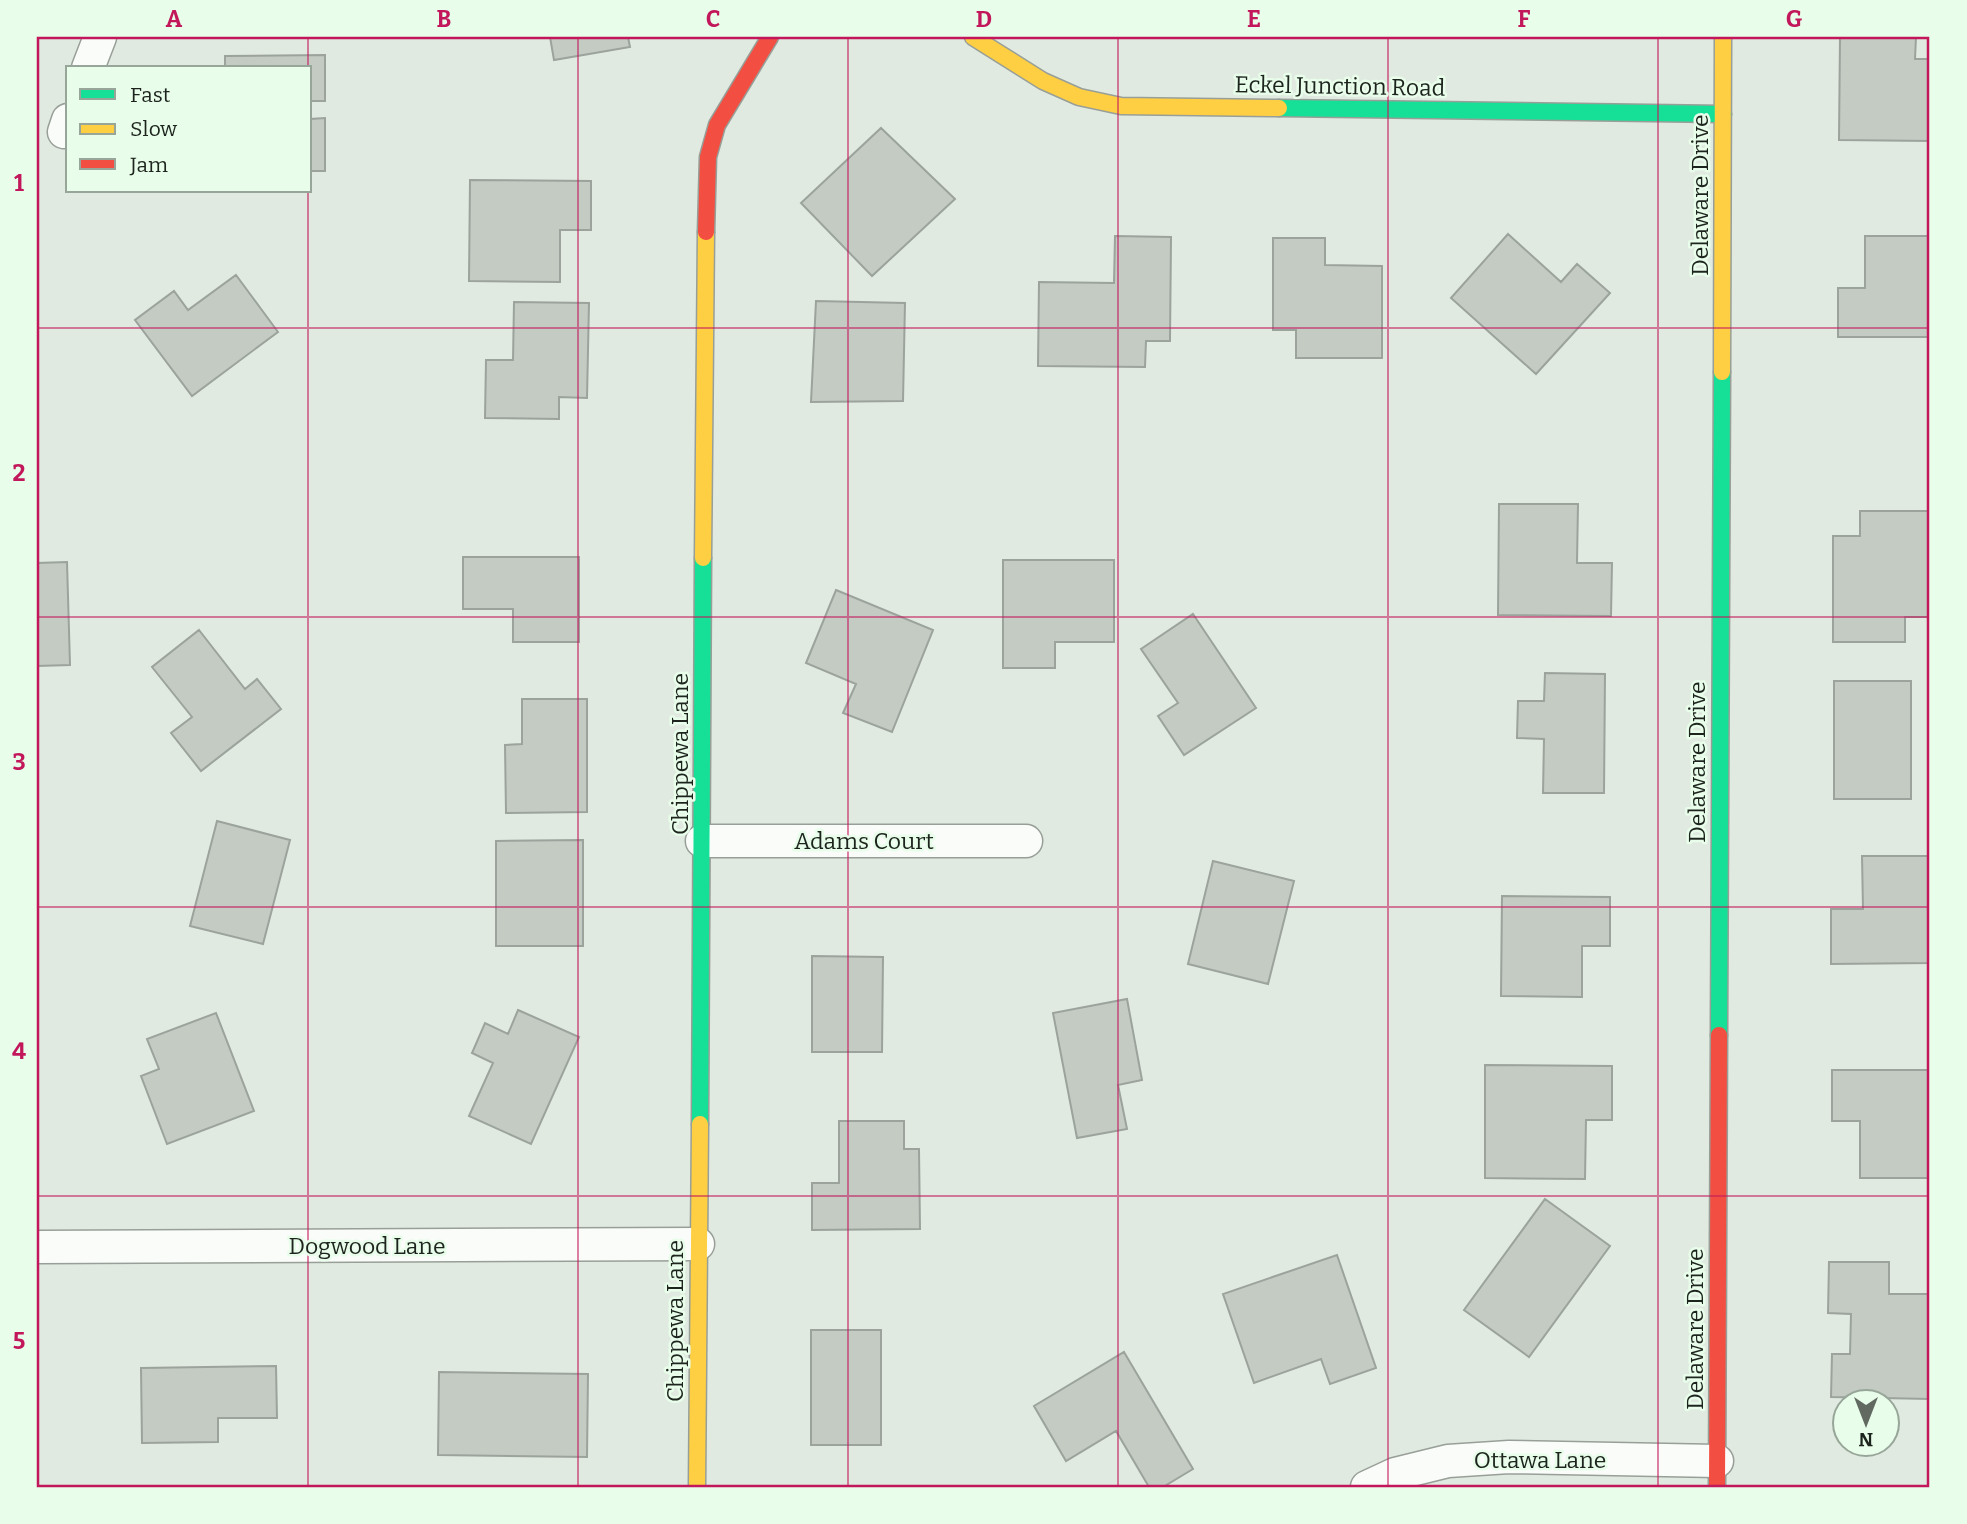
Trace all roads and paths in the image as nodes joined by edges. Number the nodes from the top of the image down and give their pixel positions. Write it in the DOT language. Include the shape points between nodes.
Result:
graph roads {
  1 [pos="100,37"];
  2 [pos="770,37"];
  3 [pos="974,37"];
  4 [pos="1723,37"];
  5 [pos="89,66"];
  6 [pos="1723,114"];
  7 [pos="702,841"];
  8 [pos="1026,841"];
  9 [pos="698,1244"];
  10 [pos="37,1247"];
  11 [pos="1717,1474"];
  12 [pos="697,1487"];
  13 [pos="1367,1487"];
  1 -- 5 [label="street"];
  2 -- 7 [label="street, Chippewa Lane" via="717,125 707,167"];
  3 -- 6 [label="street, Eckel Junction Road" via="1042,81 1079,97 1121,106"];
  4 -- 6 [label="street, Delaware Drive"];
  6 -- 11 [label="street, Delaware Drive"];
  7 -- 8 [label="street, Adams Court"];
  7 -- 9 [label="street, Chippewa Lane"];
  9 -- 10 [label="street, Dogwood Lane"];
  9 -- 12 [label="street, Chippewa Lane"];
  11 -- 13 [label="street, Ottawa Lane" via="1508,1457 1448,1461 1395,1474"];
}
